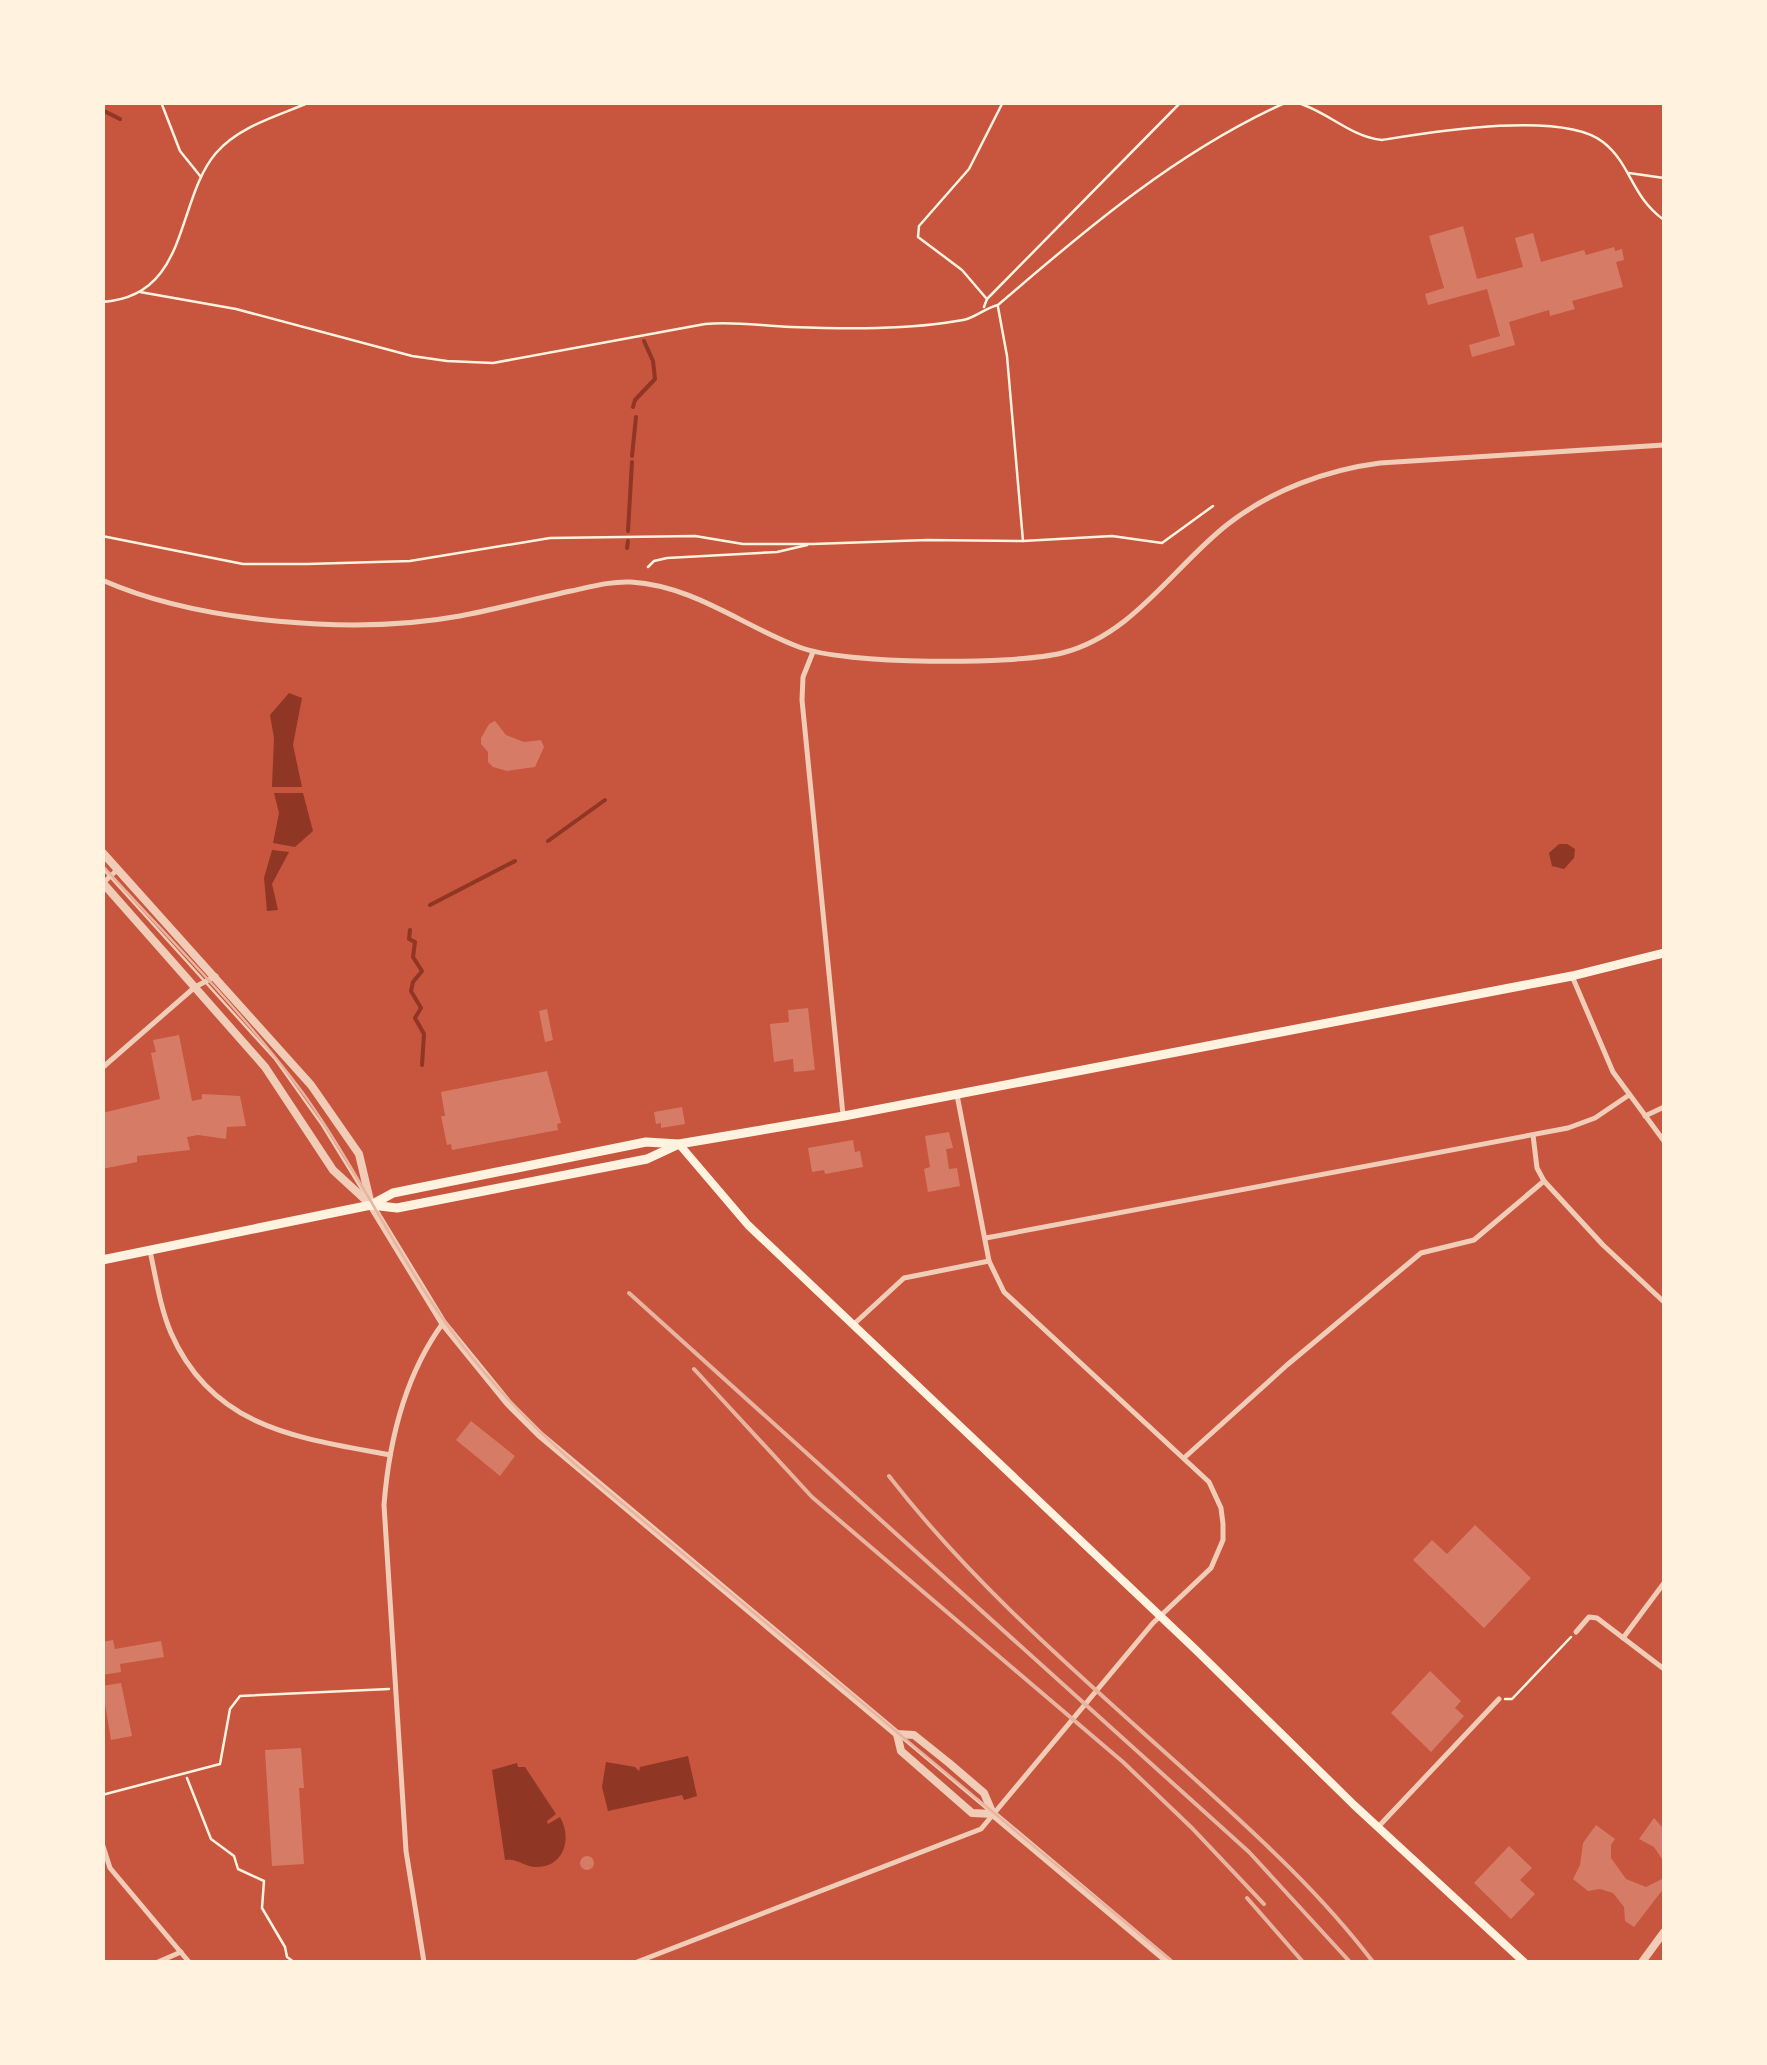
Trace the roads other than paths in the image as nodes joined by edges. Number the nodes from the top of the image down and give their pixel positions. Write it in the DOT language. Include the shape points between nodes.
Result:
graph roads {
  1 [pos="1664,445"];
  2 [pos="102,580"];
  3 [pos="812,652"];
  4 [pos="102,852"];
  5 [pos="102,868"];
  6 [pos="107,879"];
  7 [pos="1664,953"];
  8 [pos="216,976"];
  9 [pos="1572,976"];
  10 [pos="206,981"];
  11 [pos="195,987"];
  12 [pos="102,1068"];
  13 [pos="957,1094"];
  14 [pos="1629,1095"];
  15 [pos="1664,1108"];
  16 [pos="844,1116"];
  17 [pos="1645,1116"];
  18 [pos="1533,1135"];
  19 [pos="1664,1142"];
  20 [pos="680,1144"];
  21 [pos="1544,1181"];
  22 [pos="371,1205"];
  23 [pos="986,1238"];
  24 [pos="150,1251"];
  25 [pos="102,1260"];
  26 [pos="989,1261"];
  27 [pos="1664,1302"];
  28 [pos="443,1323"];
  29 [pos="854,1324"];
  30 [pos="390,1455"];
  31 [pos="1184,1458"];
  32 [pos="1664,1584"];
  33 [pos="1161,1616"];
  34 [pos="1576,1632"];
  35 [pos="1623,1638"];
  36 [pos="1664,1669"];
  37 [pos="1499,1700"];
  38 [pos="898,1734"];
  39 [pos="993,1814"];
  40 [pos="1378,1826"];
  41 [pos="102,1842"];
  42 [pos="106,1869"];
  43 [pos="1664,1932"];
  44 [pos="181,1952"];
  45 [pos="158,1962"];
  46 [pos="190,1962"];
  47 [pos="424,1962"];
  48 [pos="637,1962"];
  49 [pos="1169,1962"];
  50 [pos="1524,1962"];
  51 [pos="1642,1962"];
  1 -- 3 [label="street" via="1335,471 1260,502 1110,632 1058,654 914,660"];
  2 -- 3 [label="street" via="189,608 340,624 458,616 626,582 708,599"];
  3 -- 16 [label="street" via="802,700"];
  4 -- 6 [label="street"];
  5 -- 6 [label="lane"];
  6 -- 8 [label="street"];
  6 -- 10 [label="lane"];
  6 -- 11 [label="street"];
  7 -- 9 [label="main road"];
  8 -- 10 [label="street"];
  8 -- 22 [label="street" via="311,1085 359,1154"];
  9 -- 13 [label="main road"];
  9 -- 14 [label="street" via="1596,1038"];
  10 -- 11 [label="street"];
  10 -- 22 [label="lane" via="276,1059"];
  11 -- 12 [label="street"];
  11 -- 22 [label="street" via="265,1066 334,1170"];
  13 -- 16 [label="main road"];
  13 -- 23 [label="street"];
  14 -- 17 [label="street"];
  14 -- 18 [label="street" via="1583,1124"];
  15 -- 17 [label="street"];
  16 -- 20 [label="main road"];
  17 -- 19 [label="street"];
  18 -- 21 [label="street"];
  18 -- 23 [label="street"];
  20 -- 22 [label="main road" via="646,1159 397,1208"];
  20 -- 22 [label="main road" via="646,1142 419,1187"];
  20 -- 29 [label="main road" via="748,1226"];
  21 -- 27 [label="street"];
  21 -- 31 [label="street" via="1474,1240 1421,1252"];
  22 -- 24 [label="main road"];
  22 -- 28 [label="street"];
  23 -- 26 [label="street"];
  24 -- 25 [label="main road"];
  24 -- 30 [label="street" via="171,1333 218,1398 289,1436"];
  26 -- 29 [label="street" via="904,1278"];
  26 -- 31 [label="street" via="1004,1292"];
  28 -- 30 [label="street" via="423,1350"];
  28 -- 38 [label="street" via="540,1436"];
  29 -- 33 [label="main road"];
  30 -- 47 [label="street" via="384,1531 391,1637 408,1867"];
  31 -- 33 [label="street" via="1216,1494 1223,1540 1211,1568"];
  32 -- 35 [label="street"];
  33 -- 39 [label="street"];
  33 -- 40 [label="main road"];
  34 -- 35 [label="street" via="1589,1617 1597,1618"];
  35 -- 36 [label="street"];
  37 -- 40 [label="street"];
  38 -- 39 [label="street" via="914,1735 949,1763 984,1793"];
  38 -- 39 [label="street" via="901,1752 972,1813"];
  39 -- 48 [label="street" via="981,1828"];
  39 -- 49 [label="street"];
  40 -- 50 [label="main road"];
  41 -- 42 [label="street"];
  42 -- 44 [label="street"];
  43 -- 51 [label="street"];
  44 -- 45 [label="street"];
  44 -- 46 [label="street"];
}
